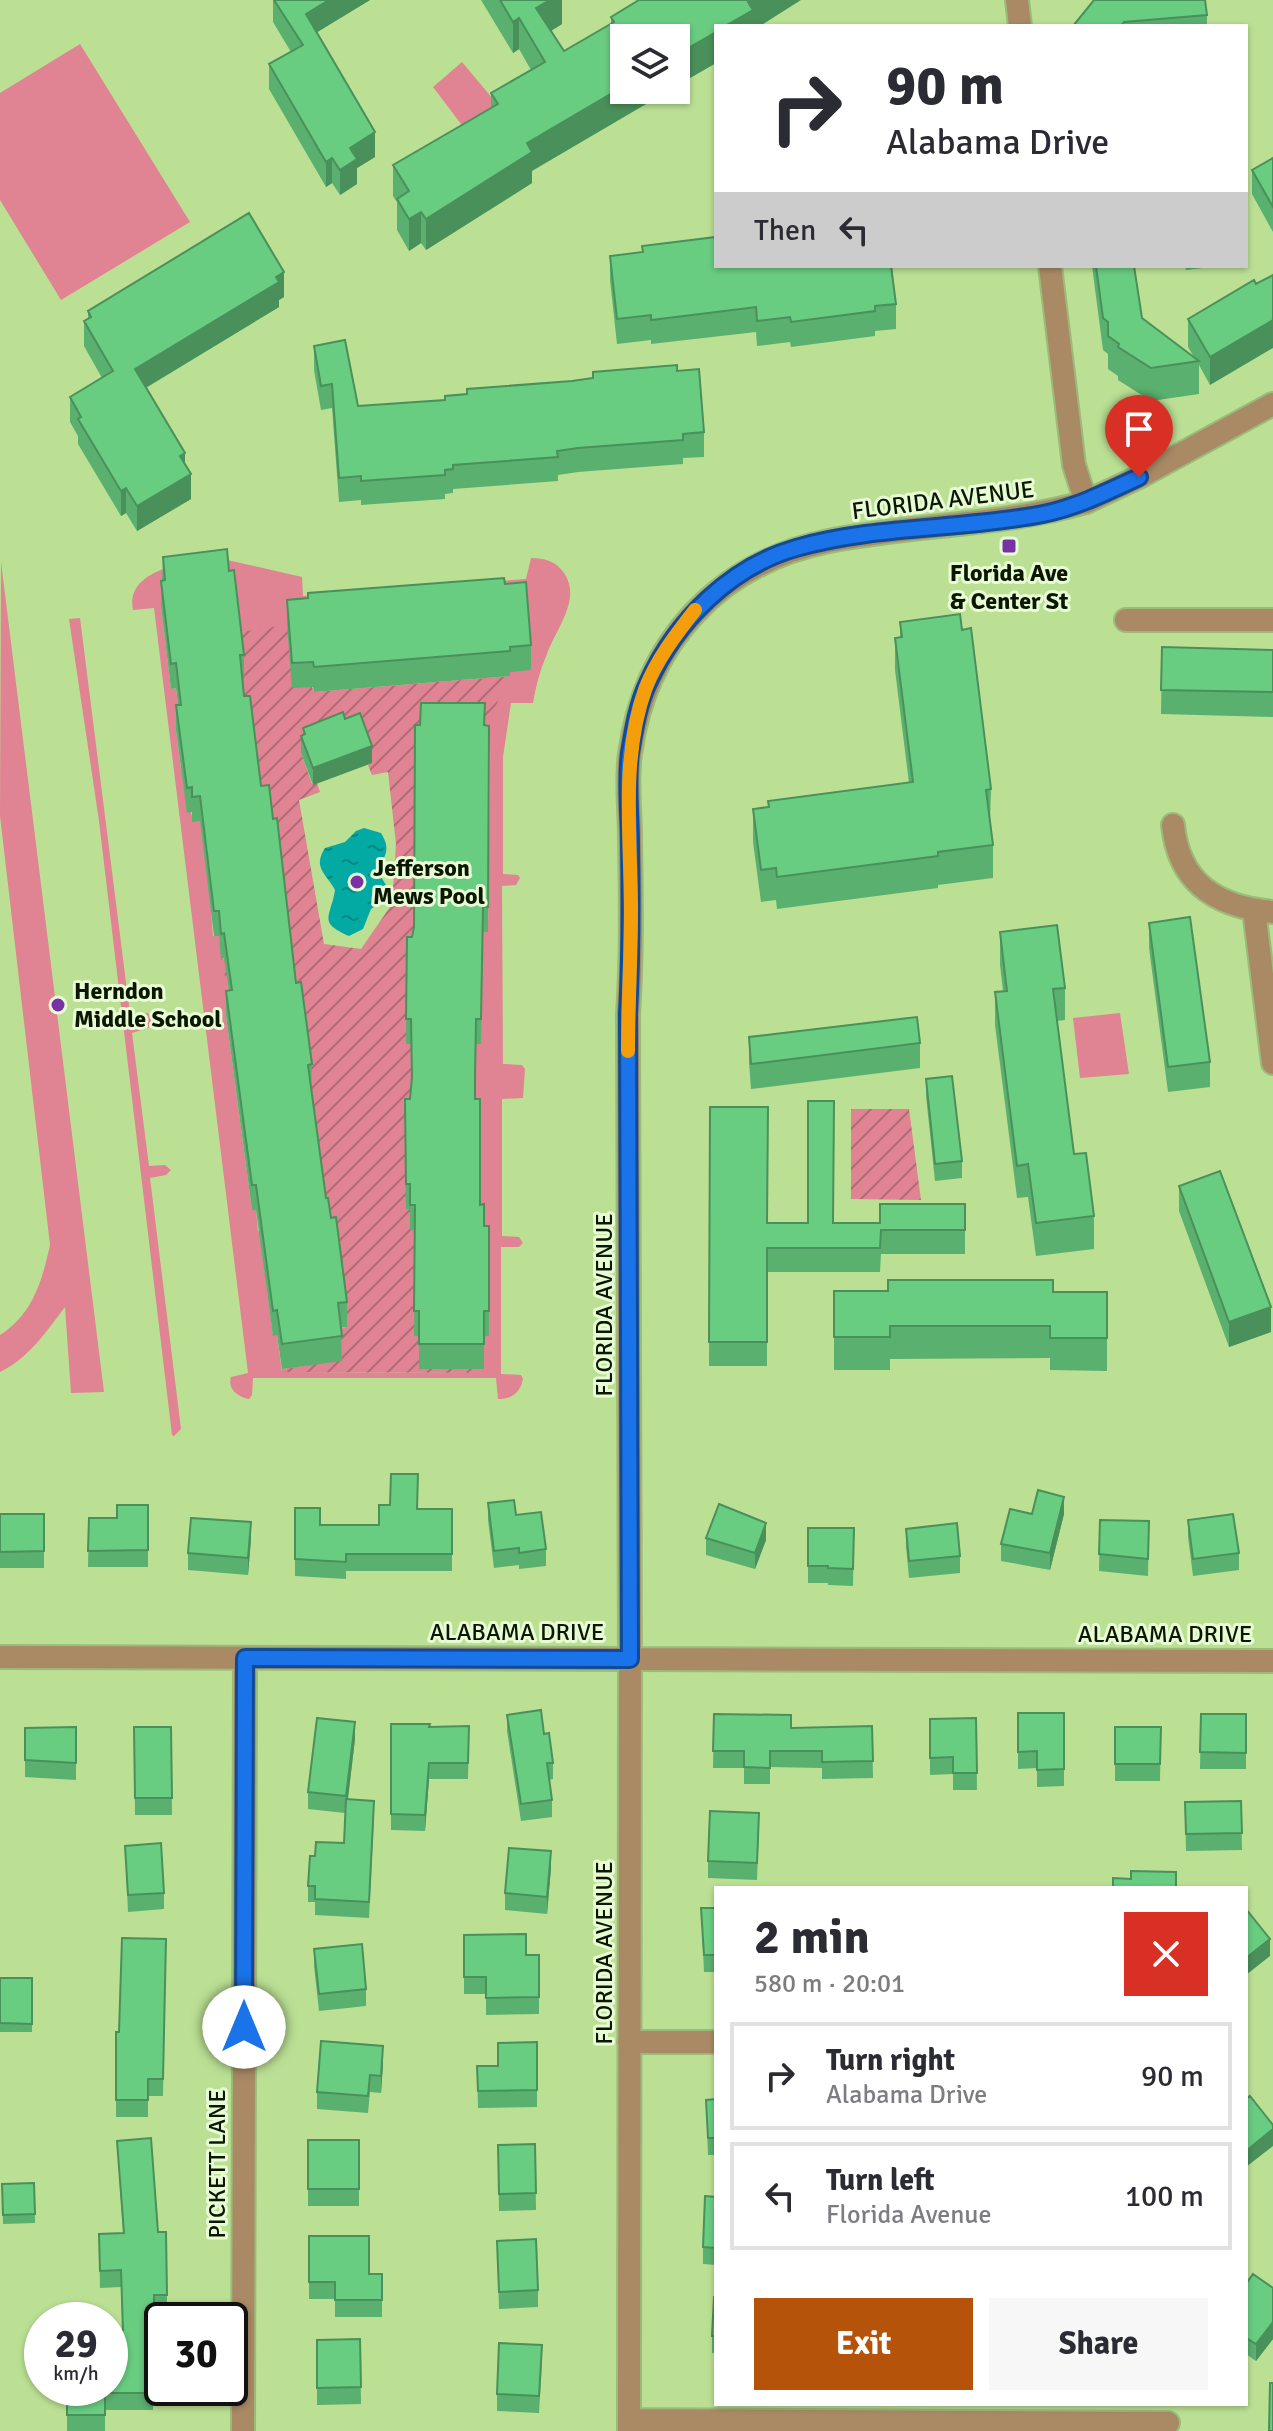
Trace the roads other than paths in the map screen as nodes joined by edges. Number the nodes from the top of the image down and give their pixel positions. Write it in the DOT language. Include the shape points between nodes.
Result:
graph roads {
  1 [pos="1017,0"];
  2 [pos="1020,24"];
  3 [pos="1050,268"];
  4 [pos="1273,404"];
  5 [pos="1086,502"];
  6 [pos="1126,620"];
  7 [pos="1273,620"];
  8 [pos="1173,825"];
  9 [pos="1264,911"];
  10 [pos="1273,1063"];
  11 [pos="0,1657"];
  12 [pos="245,1658"];
  13 [pos="630,1659"];
  14 [pos="1273,1661"];
  15 [pos="629,2042"];
  16 [pos="714,2042"];
  17 [pos="1168,2423"];
  18 [pos="629,2425"];
  19 [pos="243,2431"];
  1 -- 2 [label="street"];
  3 -- 5 [label="street" via="1074,465"];
  4 -- 5 [label="street, FLORIDA AVENUE"];
  5 -- 13 [label="street, FLORIDA AVENUE" via="1042,514 795,548 758,564 695,609 647,684 629,758"];
  6 -- 7 [label="street"];
  8 -- 9 [label="street" via="1175,847 1196,884 1216,897"];
  9 -- 10 [label="street"];
  11 -- 12 [label="street, ALABAMA DRIVE"];
  12 -- 13 [label="street, ALABAMA DRIVE"];
  12 -- 19 [label="street, PICKETT LANE"];
  13 -- 14 [label="street, ALABAMA DRIVE"];
  13 -- 15 [label="street, FLORIDA AVENUE"];
  15 -- 16 [label="street"];
  15 -- 18 [label="street, FLORIDA AVENUE"];
  17 -- 18 [label="street"];
}
